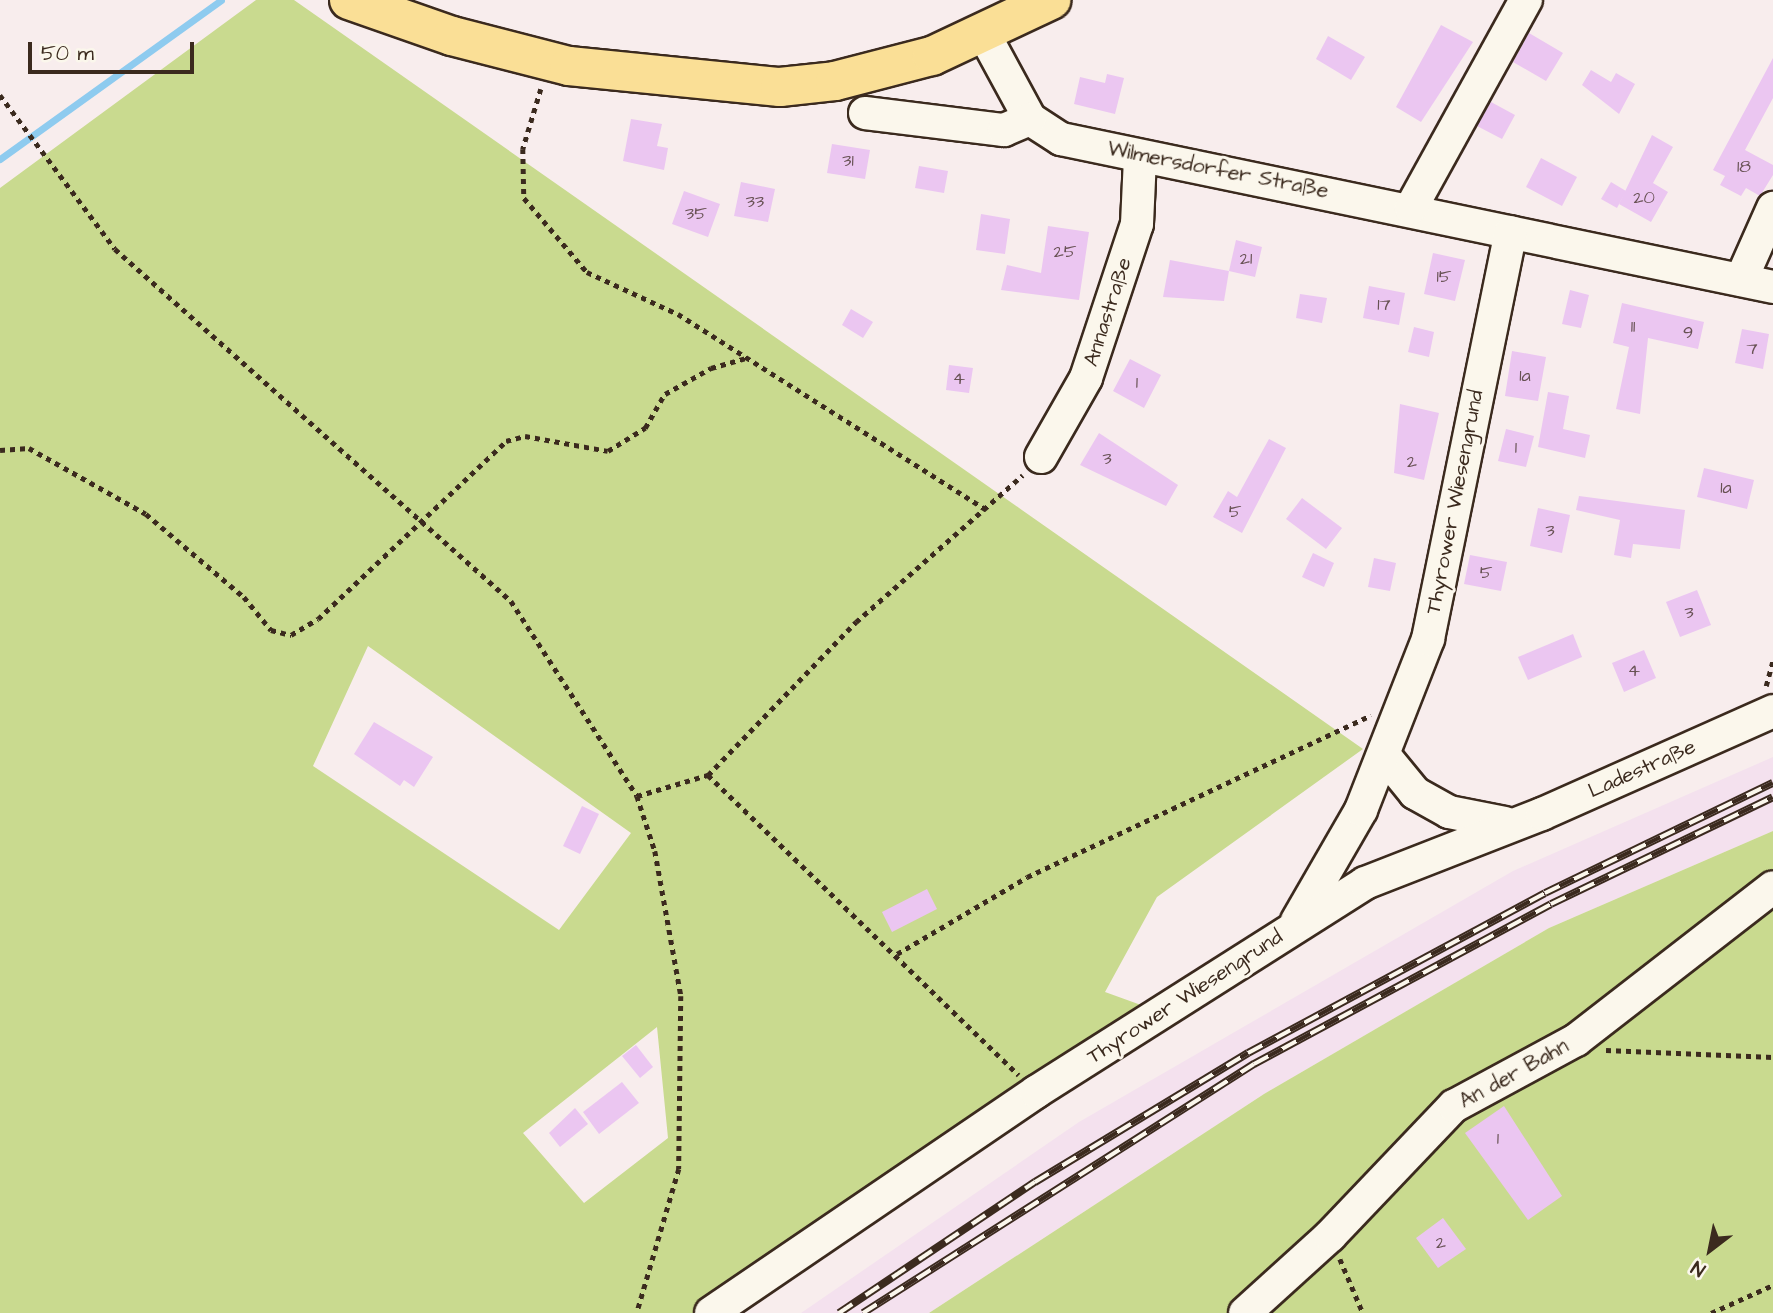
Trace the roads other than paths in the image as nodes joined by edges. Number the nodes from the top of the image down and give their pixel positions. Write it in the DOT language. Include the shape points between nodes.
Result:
graph roads {
  1 [pos="349,0"];
  2 [pos="1051,0"];
  3 [pos="1525,0"];
  4 [pos="985,36"];
  5 [pos="865,113"];
  6 [pos="1030,119"];
  7 [pos="1140,157"];
  8 [pos="1411,208"];
  9 [pos="1773,208"];
  10 [pos="1511,232"];
  11 [pos="1741,280"];
  12 [pos="1773,287"];
  13 [pos="1041,457"];
  14 [pos="1773,711"];
  15 [pos="1386,750"];
  16 [pos="1510,824"];
  17 [pos="1773,887"];
  18 [pos="1292,929"];
  19 [pos="711,1313"];
  20 [pos="1245,1313"];
  1 -- 4 [label="main road" via="550,62 685,82 780,87 835,81"];
  2 -- 4 [label="main road"];
  3 -- 8 [label="street"];
  4 -- 6 [label="street, Wilmersdorfer Straße"];
  5 -- 6 [label="street" via="1004,130"];
  6 -- 7 [label="street, Wilmersdorfer Straße" via="1060,139"];
  7 -- 8 [label="street, Wilmersdorfer Straße"];
  7 -- 13 [label="street, Annastraße" via="1137,224 1086,378"];
  8 -- 10 [label="street, Wilmersdorfer Straße"];
  9 -- 11 [label="street"];
  10 -- 11 [label="street, Wilmersdorfer Straße"];
  10 -- 15 [label="street, Thyrower Wiesengrund" via="1428,639"];
  11 -- 12 [label="street, Wilmersdorfer Straße"];
  14 -- 16 [label="street, Ladestraße"];
  15 -- 16 [label="street" via="1415,793 1449,812"];
  15 -- 18 [label="street, Thyrower Wiesengrund"];
  16 -- 18 [label="street, Ladestraße" via="1365,883"];
  17 -- 20 [label="street, An der Bahn" via="1576,1040 1454,1106 1330,1237"];
  18 -- 19 [label="street, Thyrower Wiesengrund" via="1036,1092"];
}
